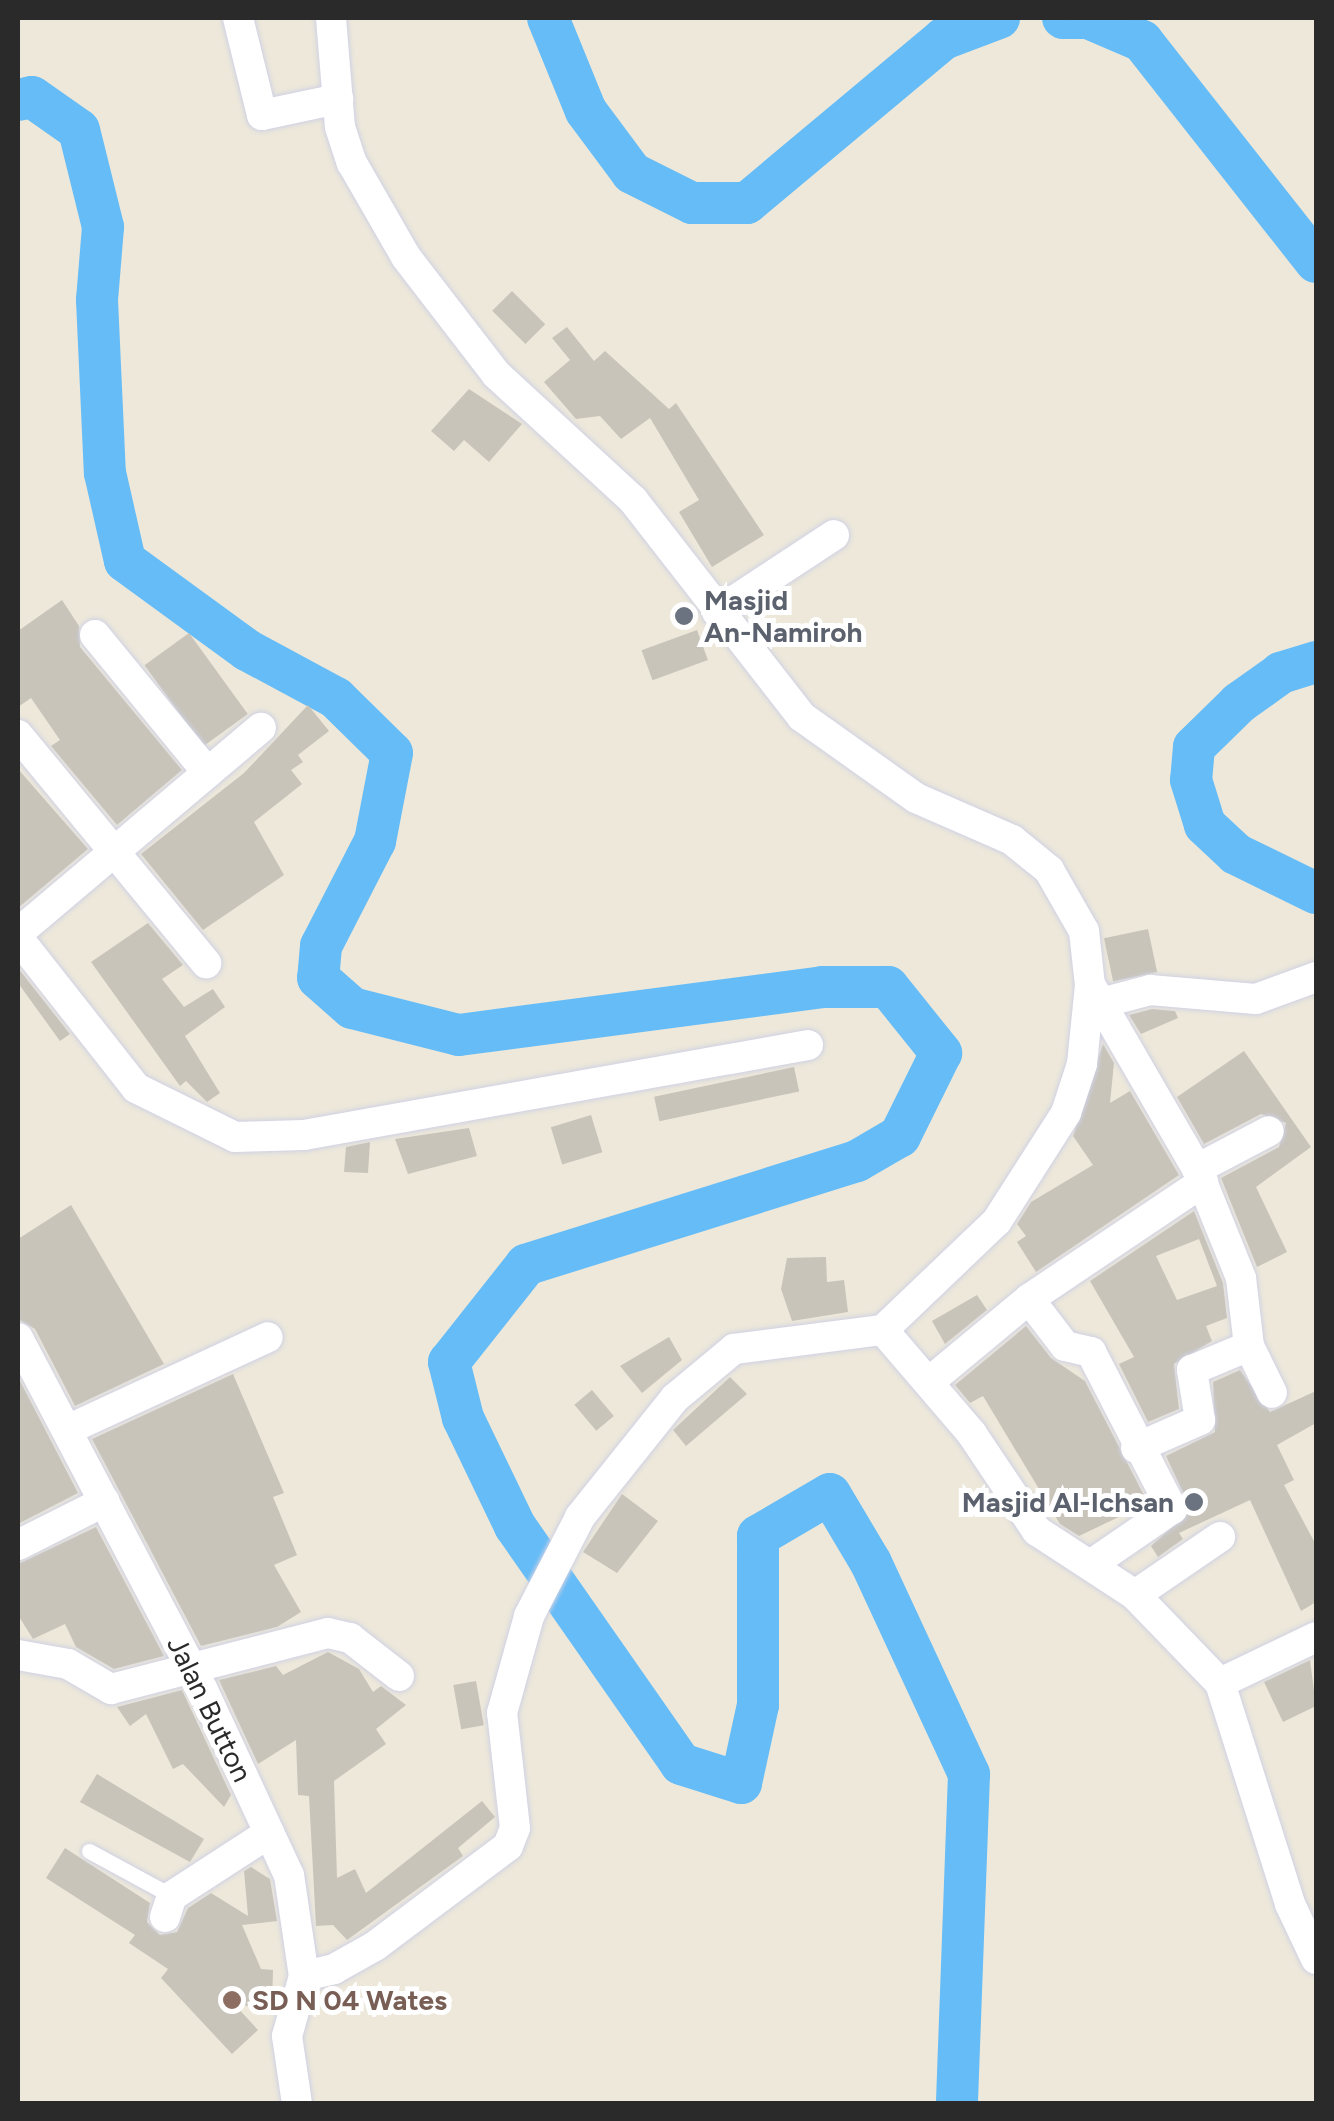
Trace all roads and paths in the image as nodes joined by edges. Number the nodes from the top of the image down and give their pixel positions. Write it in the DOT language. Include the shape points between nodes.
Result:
graph roads {
  1 [pos="238,18"];
  2 [pos="331,18"];
  3 [pos="338,99"];
  4 [pos="834,535"];
  5 [pos="717,612"];
  6 [pos="95,635"];
  7 [pos="261,728"];
  8 [pos="18,736"];
  9 [pos="208,773"];
  10 [pos="114,854"];
  11 [pos="18,936"];
  12 [pos="206,963"];
  13 [pos="1316,977"];
  14 [pos="1096,994"];
  15 [pos="808,1045"];
  16 [pos="1269,1131"];
  17 [pos="1200,1176"];
  18 [pos="1029,1299"];
  19 [pos="883,1330"];
  20 [pos="268,1337"];
  21 [pos="18,1338"];
  22 [pos="1249,1346"];
  23 [pos="929,1382"];
  24 [pos="30,1390"];
  25 [pos="1272,1393"];
  26 [pos="67,1430"];
  27 [pos="1136,1448"];
  28 [pos="105,1501"];
  29 [pos="1220,1537"];
  30 [pos="18,1544"];
  31 [pos="1092,1564"];
  32 [pos="1135,1595"];
  33 [pos="1316,1637"];
  34 [pos="18,1655"];
  35 [pos="190,1666"];
  36 [pos="399,1676"];
  37 [pos="1220,1683"];
  38 [pos="269,1832"];
  39 [pos="89,1851"];
  40 [pos="169,1906"];
  41 [pos="1316,1960"];
  42 [pos="304,1976"];
  43 [pos="297,2104"];
  1 -- 3 [label="street" via="262,116"];
  2 -- 3 [label="street"];
  3 -- 5 [label="street" via="352,163 406,258 496,374 634,500"];
  4 -- 5 [label="street"];
  5 -- 14 [label="street" via="802,717 849,754 916,798 1012,840 1048,870 1084,930"];
  6 -- 9 [label="street"];
  7 -- 9 [label="street"];
  8 -- 10 [label="street"];
  9 -- 10 [label="street"];
  10 -- 11 [label="street"];
  10 -- 12 [label="street"];
  11 -- 15 [label="street" via="136,1088 235,1137 304,1135"];
  13 -- 14 [label="street" via="1256,998 1150,990"];
  14 -- 17 [label="street"];
  14 -- 19 [label="street" via="1066,1113 997,1220"];
  16 -- 17 [label="street"];
  17 -- 18 [label="street"];
  17 -- 22 [label="street" via="1241,1278"];
  18 -- 23 [label="street"];
  18 -- 27 [label="street" via="1065,1346 1090,1352"];
  19 -- 23 [label="street"];
  19 -- 42 [label="street" via="762,1343 706,1368 580,1517 529,1616 502,1713 515,1828 508,1846 376,1946 334,1970"];
  20 -- 26 [label="street"];
  21 -- 24 [label="street, Jalan Button"];
  22 -- 25 [label="street"];
  22 -- 27 [label="street" via="1192,1370 1202,1418"];
  23 -- 31 [label="street" via="1036,1531"];
  24 -- 26 [label="street, Jalan Button"];
  26 -- 28 [label="street, Jalan Button"];
  27 -- 31 [label="street" via="1172,1508"];
  28 -- 30 [label="street"];
  28 -- 35 [label="street, Jalan Button"];
  29 -- 32 [label="street"];
  31 -- 32 [label="street"];
  32 -- 37 [label="street"];
  33 -- 37 [label="street"];
  34 -- 35 [label="street" via="68,1664 111,1689"];
  35 -- 36 [label="street" via="328,1632 350,1638"];
  35 -- 38 [label="street, Jalan Button"];
  37 -- 41 [label="street" via="1290,1904"];
  38 -- 40 [label="street"];
  38 -- 42 [label="street, Jalan Button" via="289,1875"];
  39 -- 40 [label="lane"];
  42 -- 43 [label="street, Jalan Button" via="287,2036"];
}
